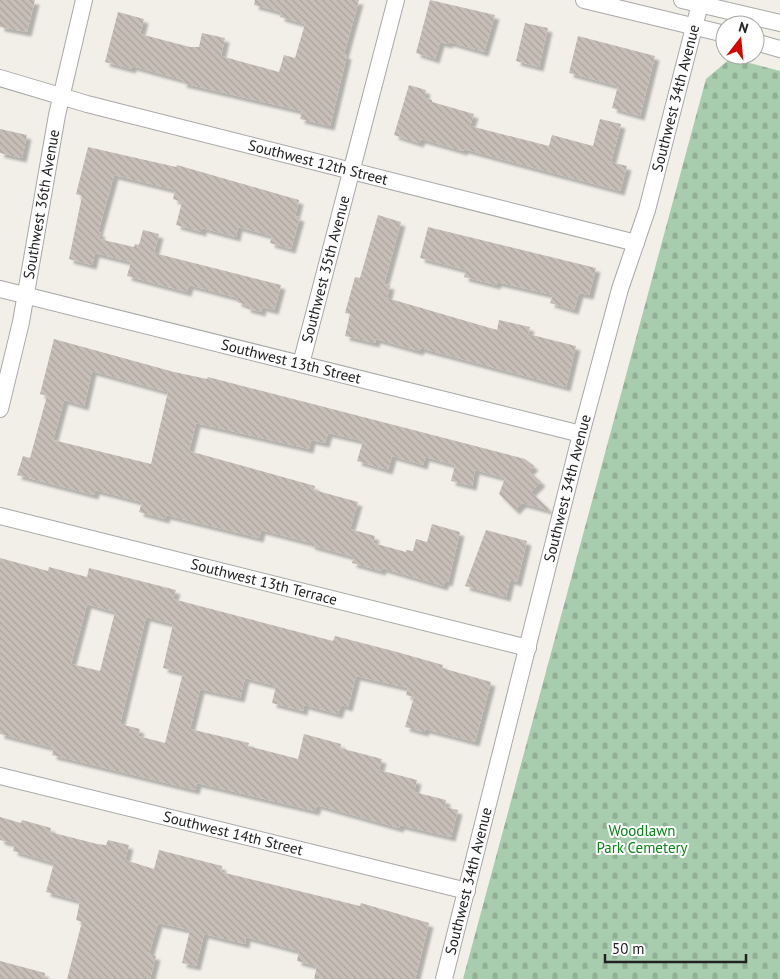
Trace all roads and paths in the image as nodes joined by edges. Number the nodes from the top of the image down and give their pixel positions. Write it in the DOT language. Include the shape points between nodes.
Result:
graph roads {
  1 [pos="84,0"];
  2 [pos="396,0"];
  3 [pos="584,0"];
  4 [pos="682,0"];
  5 [pos="700,2"];
  6 [pos="780,23"];
  7 [pos="694,28"];
  8 [pos="715,32"];
  9 [pos="765,45"];
  10 [pos="780,49"];
  11 [pos="0,78"];
  12 [pos="61,95"];
  13 [pos="352,170"];
  14 [pos="636,243"];
  15 [pos="0,289"];
  16 [pos="26,295"];
  17 [pos="301,364"];
  18 [pos="0,409"];
  19 [pos="581,434"];
  20 [pos="0,516"];
  21 [pos="528,648"];
  22 [pos="0,776"];
  23 [pos="467,891"];
  24 [pos="444,979"];
  1 -- 12 [label="street, Southwest 36th Avenue"];
  2 -- 13 [label="street, Southwest 35th Avenue"];
  3 -- 7 [label="street"];
  4 -- 5 [label="street"];
  5 -- 6 [label="street"];
  5 -- 7 [label="street, Southwest 34th Avenue"];
  7 -- 8 [label="street"];
  7 -- 14 [label="street, Southwest 34th Avenue"];
  9 -- 10 [label="street"];
  11 -- 12 [label="street, Southwest 12th Street"];
  12 -- 13 [label="street, Southwest 12th Street"];
  12 -- 16 [label="street, Southwest 36th Avenue"];
  13 -- 14 [label="street, Southwest 12th Street"];
  13 -- 17 [label="street, Southwest 35th Avenue"];
  14 -- 19 [label="street, Southwest 34th Avenue" via="620,289"];
  15 -- 16 [label="street, Southwest 13th Street"];
  16 -- 17 [label="street, Southwest 13th Street"];
  16 -- 18 [label="street, Southwest 36th Avenue"];
  17 -- 19 [label="street, Southwest 13th Street"];
  19 -- 21 [label="street, Southwest 34th Avenue"];
  20 -- 21 [label="street, Southwest 13th Terrace"];
  21 -- 23 [label="street, Southwest 34th Avenue"];
  22 -- 23 [label="street, Southwest 14th Street"];
  23 -- 24 [label="street, Southwest 34th Avenue"];
}
